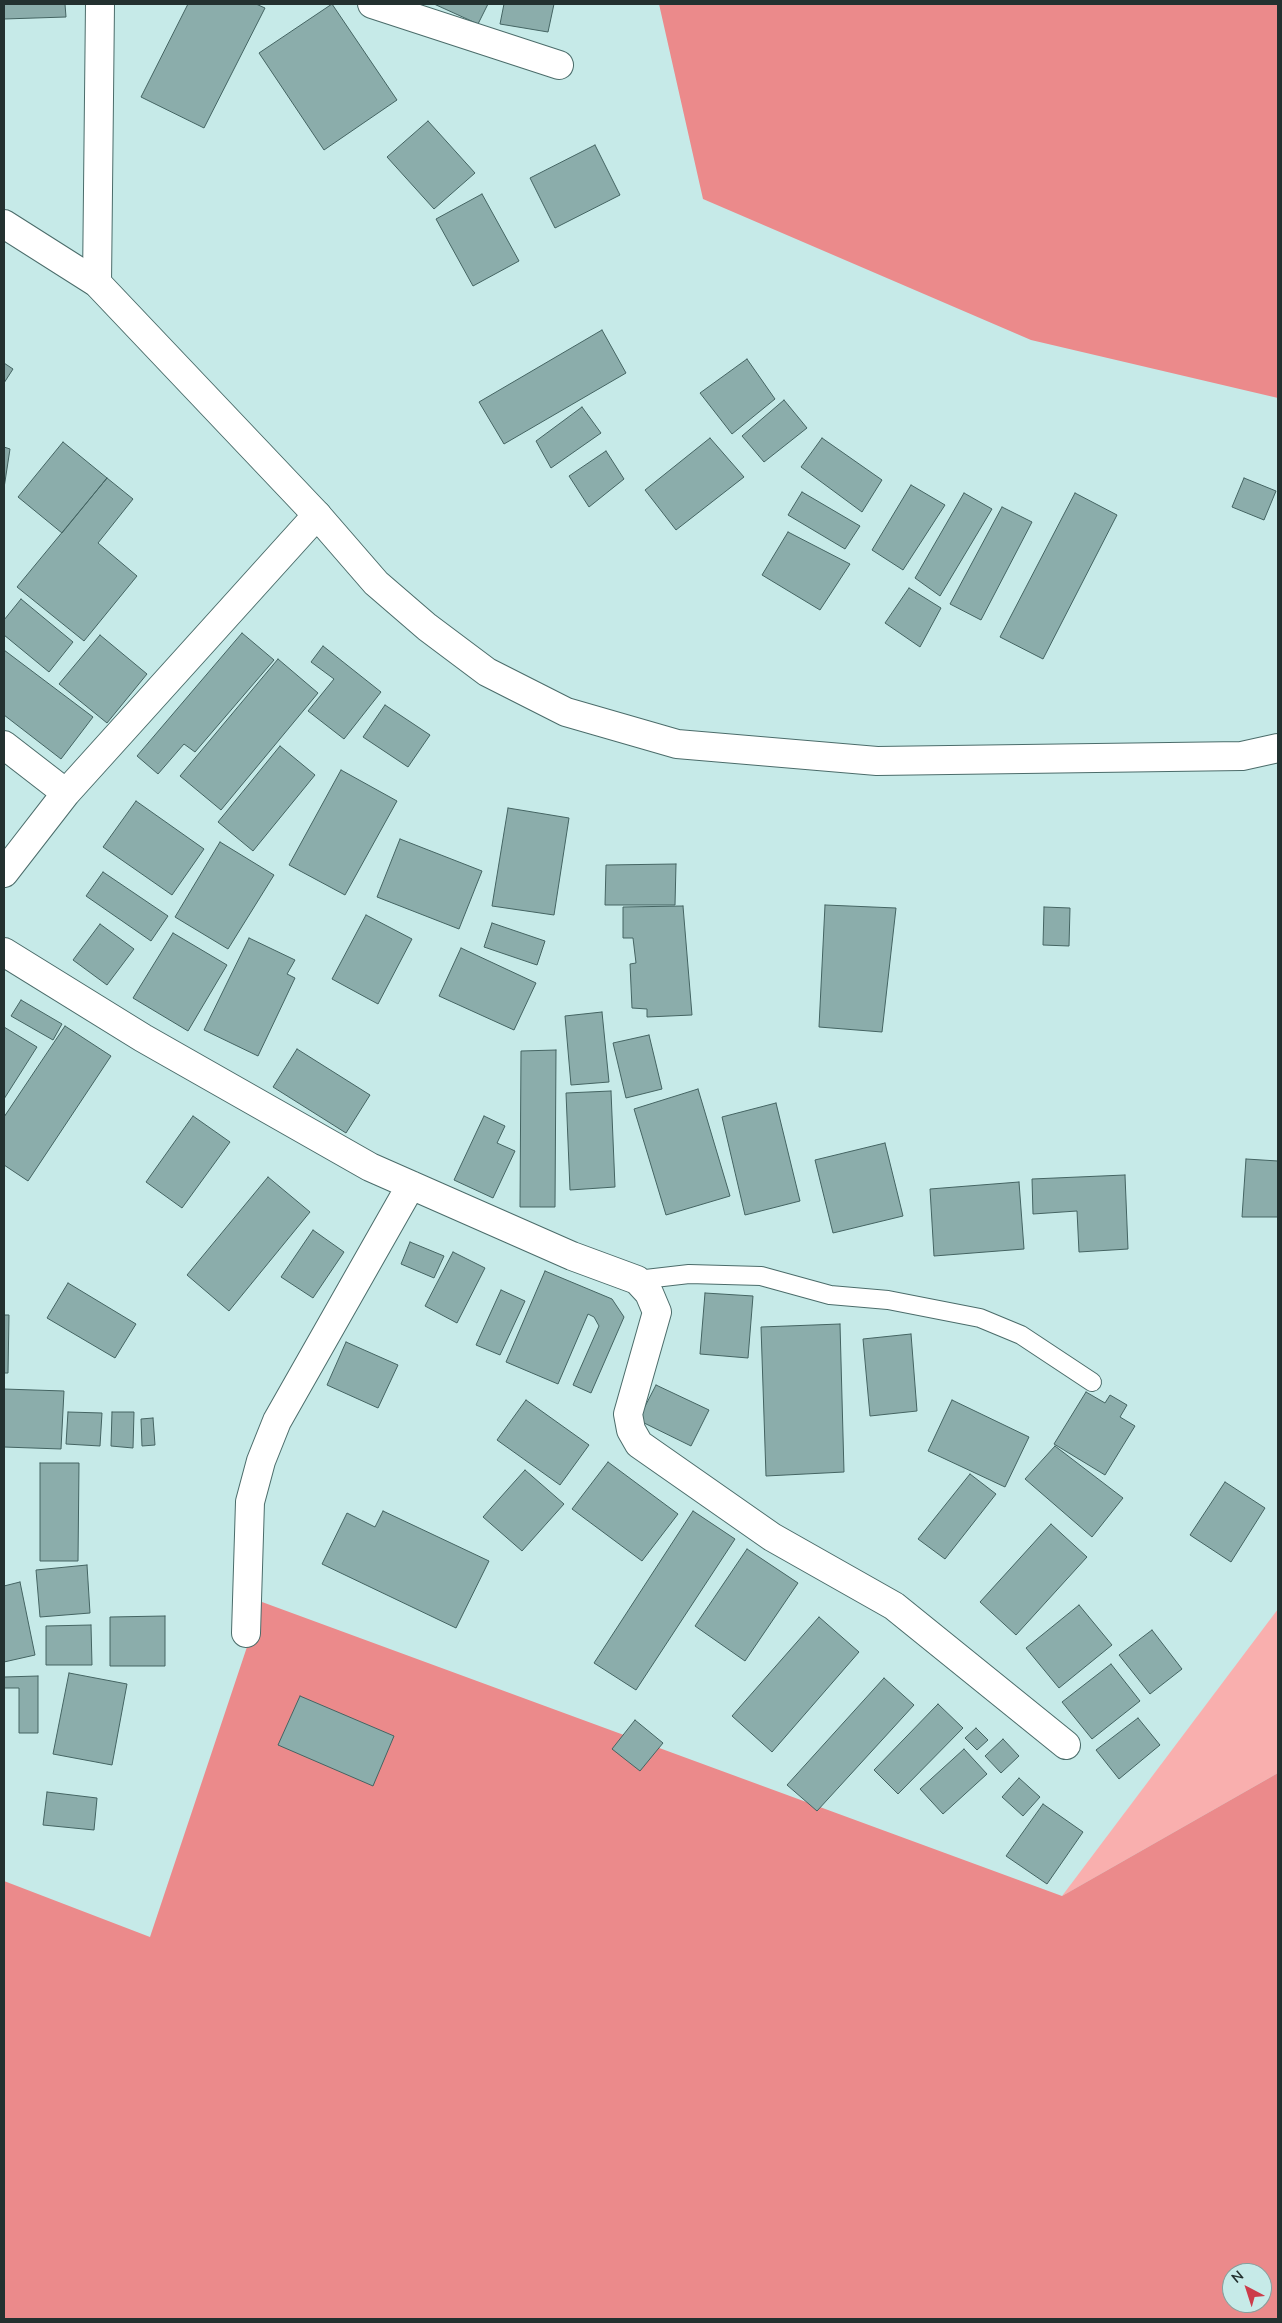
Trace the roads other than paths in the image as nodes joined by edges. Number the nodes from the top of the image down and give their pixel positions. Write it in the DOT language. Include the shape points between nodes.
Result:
graph roads {
  1 [pos="100,4"];
  2 [pos="372,4"];
  3 [pos="559,65"];
  4 [pos="4,224"];
  5 [pos="97,283"];
  6 [pos="316,515"];
  7 [pos="4,745"];
  8 [pos="1278,748"];
  9 [pos="66,793"];
  10 [pos="4,873"];
  11 [pos="4,952"];
  12 [pos="411,1185"];
  13 [pos="637,1280"];
  14 [pos="1092,1382"];
  15 [pos="246,1632"];
  16 [pos="1066,1745"];
  1 -- 5 [label="street"];
  2 -- 3 [label="street"];
  4 -- 5 [label="street"];
  5 -- 6 [label="street"];
  6 -- 8 [label="street" via="376,583 487,672 566,712 677,744 877,761 1242,756"];
  6 -- 9 [label="street"];
  7 -- 9 [label="street"];
  9 -- 10 [label="street"];
  11 -- 12 [label="street" via="143,1038 370,1166"];
  12 -- 13 [label="street" via="572,1256"];
  12 -- 15 [label="street" via="277,1421 261,1461 250,1502"];
  13 -- 14 [label="lane" via="689,1274 761,1276 830,1295 888,1300 980,1318 1020,1335"];
  13 -- 16 [label="street" via="649,1292 657,1312 628,1414 631,1430 640,1444 772,1537 894,1606"];
}
